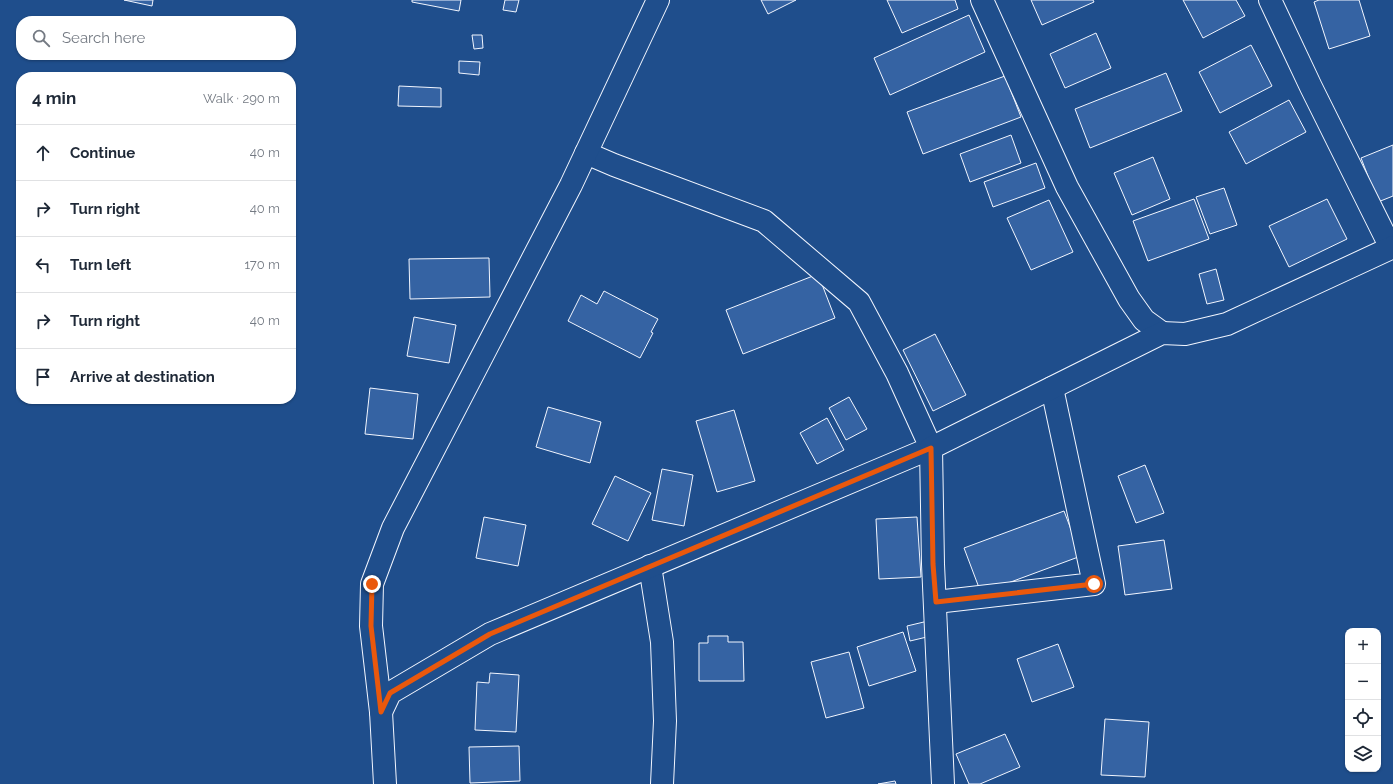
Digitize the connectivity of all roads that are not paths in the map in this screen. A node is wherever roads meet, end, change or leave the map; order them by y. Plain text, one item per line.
1 (658, 0) edge
2 (982, 0) edge
3 (1270, 0) edge
4 (586, 153) junction
5 (1392, 248) edge
6 (1162, 333) junction
7 (1052, 388) junction
8 (931, 448) junction
9 (650, 566) junction
10 (936, 602) junction
11 (381, 712) junction
12 (385, 784) edge
13 (662, 784) edge
14 (943, 784) edge

1 - 4 street
2 - 6 street
3 - 5 street
4 - 8 street
4 - 11 street
5 - 6 street
6 - 7 street
7 - 8 street
7 - 10 street
8 - 9 street
8 - 10 street
9 - 11 street
9 - 13 street
10 - 14 street
11 - 12 street

